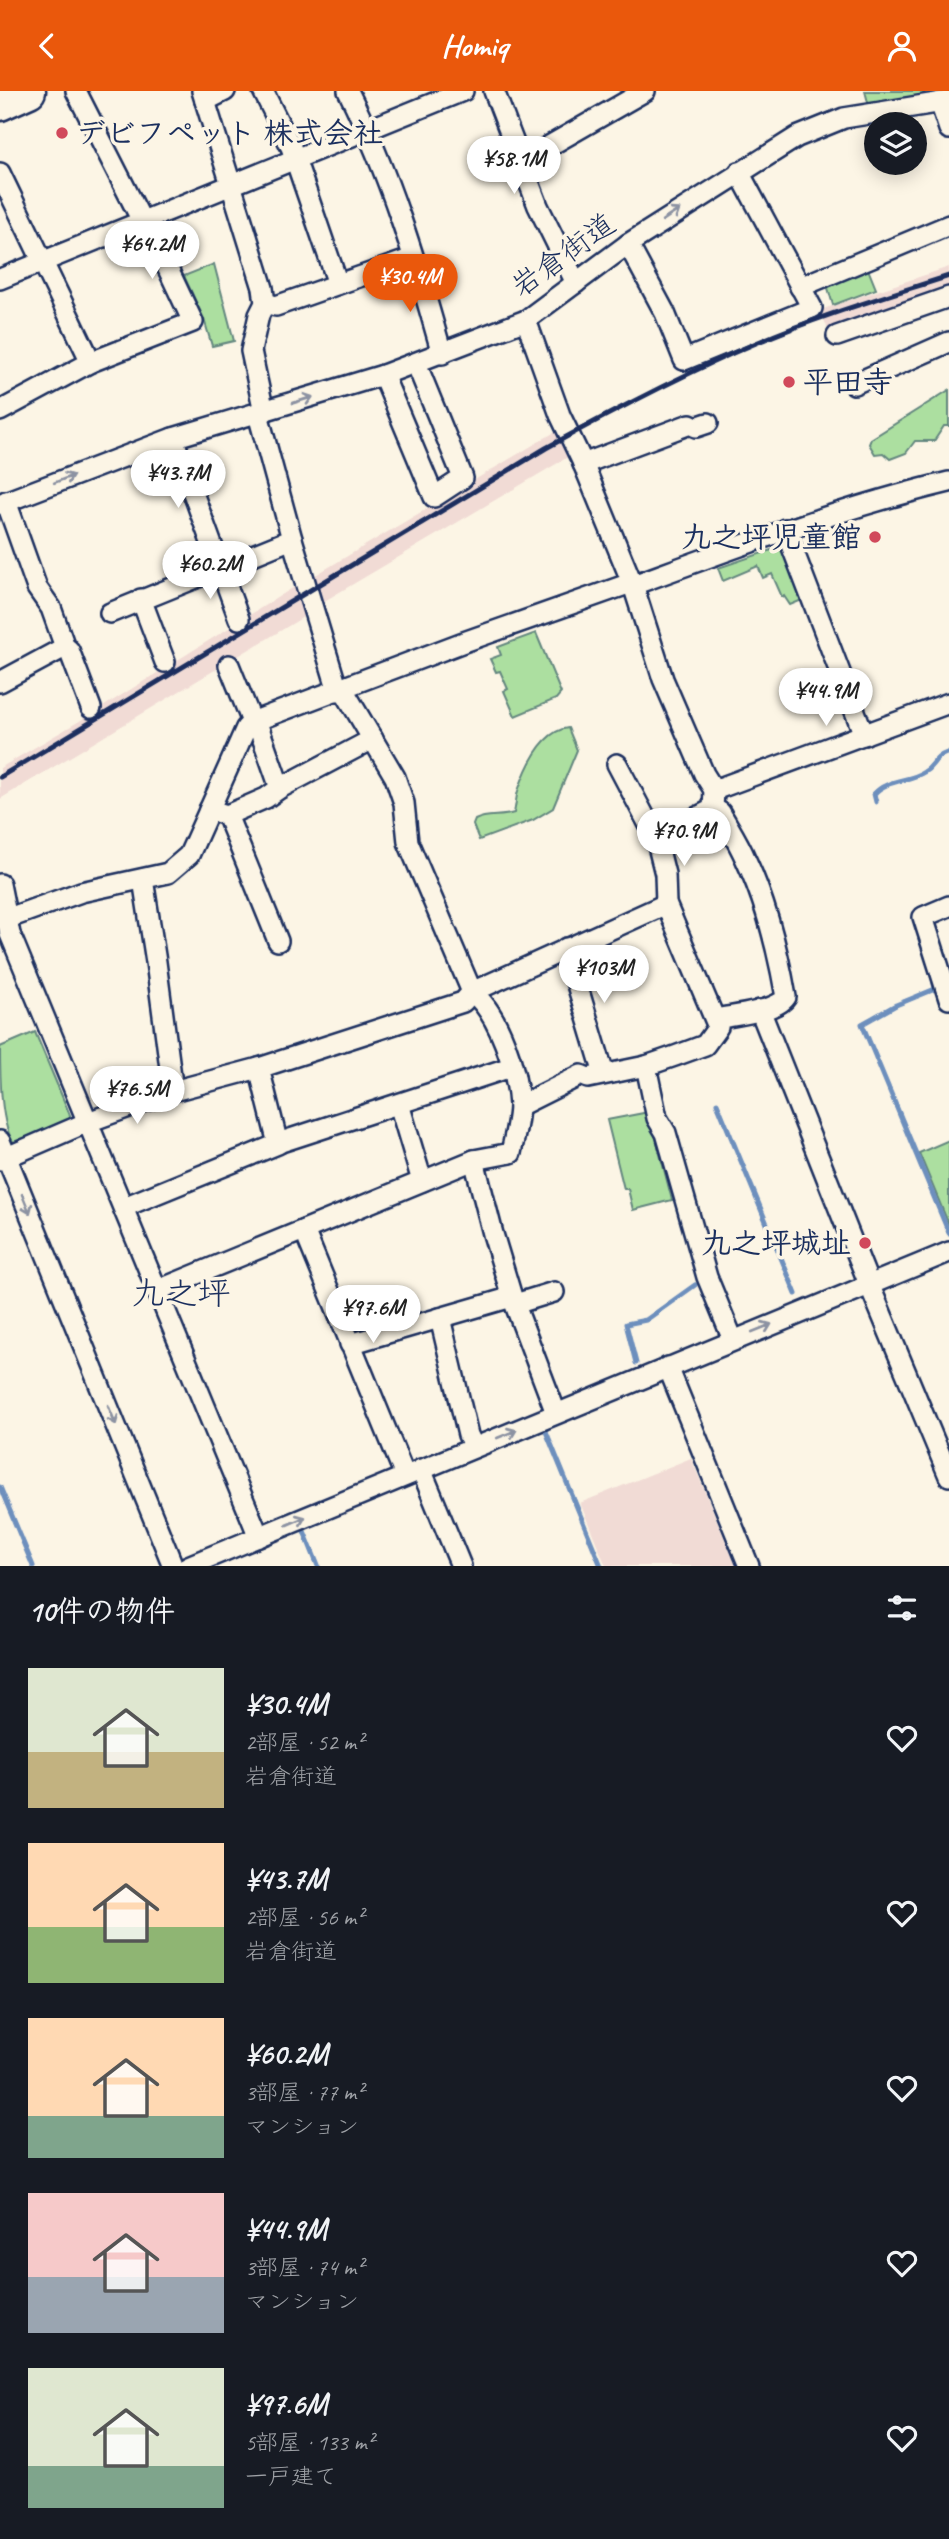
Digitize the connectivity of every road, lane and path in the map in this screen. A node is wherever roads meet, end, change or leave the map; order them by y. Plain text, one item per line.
1 (29, 91) edge
2 (76, 91) edge
3 (225, 91) edge
4 (262, 91) edge
5 (348, 91) edge
6 (463, 91) edge
7 (494, 91) edge
8 (645, 91) edge
9 (203, 96) edge
10 (434, 96) edge
11 (938, 99) edge
12 (0, 104) edge
13 (949, 129) edge
14 (368, 131) junction
15 (294, 160) junction
16 (523, 161) junction
17 (739, 172) junction
18 (0, 173) edge
19 (231, 186) junction
20 (142, 221) junction
21 (949, 225) edge
22 (628, 244) junction
23 (413, 258) junction
24 (43, 262) junction
25 (0, 279) edge
26 (576, 283) junction
27 (338, 285) junction
28 (800, 287) junction
29 (949, 297) edge
30 (265, 303) junction
31 (526, 320) junction
32 (837, 336) dead end
33 (949, 342) edge
34 (442, 354) junction
35 (90, 362) junction
36 (416, 363) junction
37 (383, 375) junction
38 (854, 384) dead end
39 (0, 411) edge
40 (261, 413) junction
41 (708, 423) dead end
42 (173, 438) junction
43 (583, 464) junction
44 (949, 482) edge
45 (3, 502) edge
46 (785, 529) junction
47 (292, 539) junction
48 (220, 568) junction
49 (632, 584) junction
50 (141, 599) junction
51 (110, 613) dead end
52 (239, 618) dead end
53 (65, 647) junction
54 (165, 662) dead end
55 (229, 665) dead end
56 (0, 681) edge
57 (340, 690) junction
58 (949, 703) edge
59 (92, 708) dead end
60 (254, 721) junction
61 (864, 735) junction
62 (373, 739) junction
63 (617, 764) dead end
64 (280, 788) junction
65 (714, 800) junction
66 (218, 813) junction
67 (656, 838) junction
68 (143, 879) junction
69 (0, 884) edge
70 (666, 904) junction
71 (949, 906) edge
72 (6, 919) junction
73 (278, 941) dead end
74 (566, 947) junction
75 (472, 992) junction
76 (949, 999) edge
77 (760, 1010) junction
78 (716, 1019) junction
79 (646, 1066) junction
80 (259, 1067) junction
81 (511, 1067) junction
82 (604, 1074) junction
83 (173, 1091) junction
84 (399, 1104) junction
85 (519, 1105) junction
86 (88, 1122) junction
87 (278, 1143) junction
88 (2, 1152) edge
89 (474, 1160) junction
90 (422, 1181) junction
91 (124, 1207) junction
92 (304, 1230) junction
93 (949, 1252) edge
94 (869, 1284) junction
95 (158, 1290) junction
96 (554, 1292) dead end
97 (513, 1300) junction
98 (440, 1318) junction
99 (733, 1340) junction
100 (350, 1344) junction
101 (668, 1367) junction
102 (556, 1413) junction
103 (474, 1447) junction
104 (413, 1473) junction
105 (949, 1476) edge
106 (259, 1537) junction
107 (173, 1566) edge
108 (188, 1566) edge
109 (461, 1566) edge
110 (749, 1566) edge

1 - 12 main road
2 - 20 street
3 - 9 street
4 - 15 street
5 - 14 street
6 - 10 street
7 - 16 street
8 - 16 street
9 - 19 street
10 - 14 street
11 - 13 street
11 - 17 street, 岩倉街道
14 - 15 street
14 - 23 street
15 - 19 street
15 - 27 street
16 - 26 street
22 -> 17 street, 岩倉街道
17 - 28 street
18 - 24 street
19 - 20 street
19 - 30 street
20 - 24 street
20 - 35 street
21 - 28 street
22 - 26 street, 岩倉街道
22 - 28 street
23 - 27 street
23 - 34 street
24 - 25 street
24 - 35 street
26 - 31 street, 岩倉街道
27 - 30 street
29 - 32 street
30 - 40 street
31 - 34 street, 岩倉街道
31 - 43 street
33 - 38 street
34 - 36 street, 岩倉街道
35 - 39 street
36 - 37 street, 岩倉街道
36 - 37 street
40 -> 37 street, 岩倉街道
40 - 42 street, 岩倉街道
40 - 47 street
41 - 43 street
45 -> 42 street, 岩倉街道
42 - 48 street
43 - 49 street
44 - 46 street
45 - 53 street
46 - 49 street
46 - 61 street
47 - 48 street
47 - 57 street
48 - 50 street
48 - 52 street
49 - 57 street
49 - 65 street
50 - 51 street
50 - 54 street
53 - 56 street
53 - 59 street
55 - 60 street
57 - 60 street
57 - 62 street
58 - 61 street
60 - 64 street
60 - 66 street
61 - 65 street
62 - 64 street
62 - 75 street
63 - 67 street
64 - 66 street
65 - 67 street
65 - 77 street
66 - 68 street
66 - 73 street
67 - 70 street
68 - 72 street
68 - 83 street
69 - 72 street
70 - 74 street
70 - 78 street
71 - 76 street
72 - 86 street
74 - 75 street
74 - 82 street
75 - 80 street
75 - 81 street
77 - 78 street
77 - 94 street
78 - 79 street
79 - 82 street
79 - 99 street
80 - 83 street
80 - 87 street
81 - 84 street
81 - 85 street
82 - 85 street
83 - 86 street
84 - 87 street
84 - 90 street
85 - 89 street
86 - 88 street
86 - 91 street
87 - 91 street
88 -> 107 street
89 - 90 street
89 - 97 street
90 - 92 street
91 - 95 street
92 - 95 street
92 - 100 street
93 - 94 street
99 -> 94 street
94 - 105 street
95 - 106 street
96 - 97 street
97 - 98 street
97 - 102 street
98 - 100 street
98 - 103 street
99 - 101 street
100 - 104 street
101 - 102 street
101 - 110 street
103 -> 102 street
103 - 104 street
106 -> 104 street
104 - 109 street
106 - 108 street

